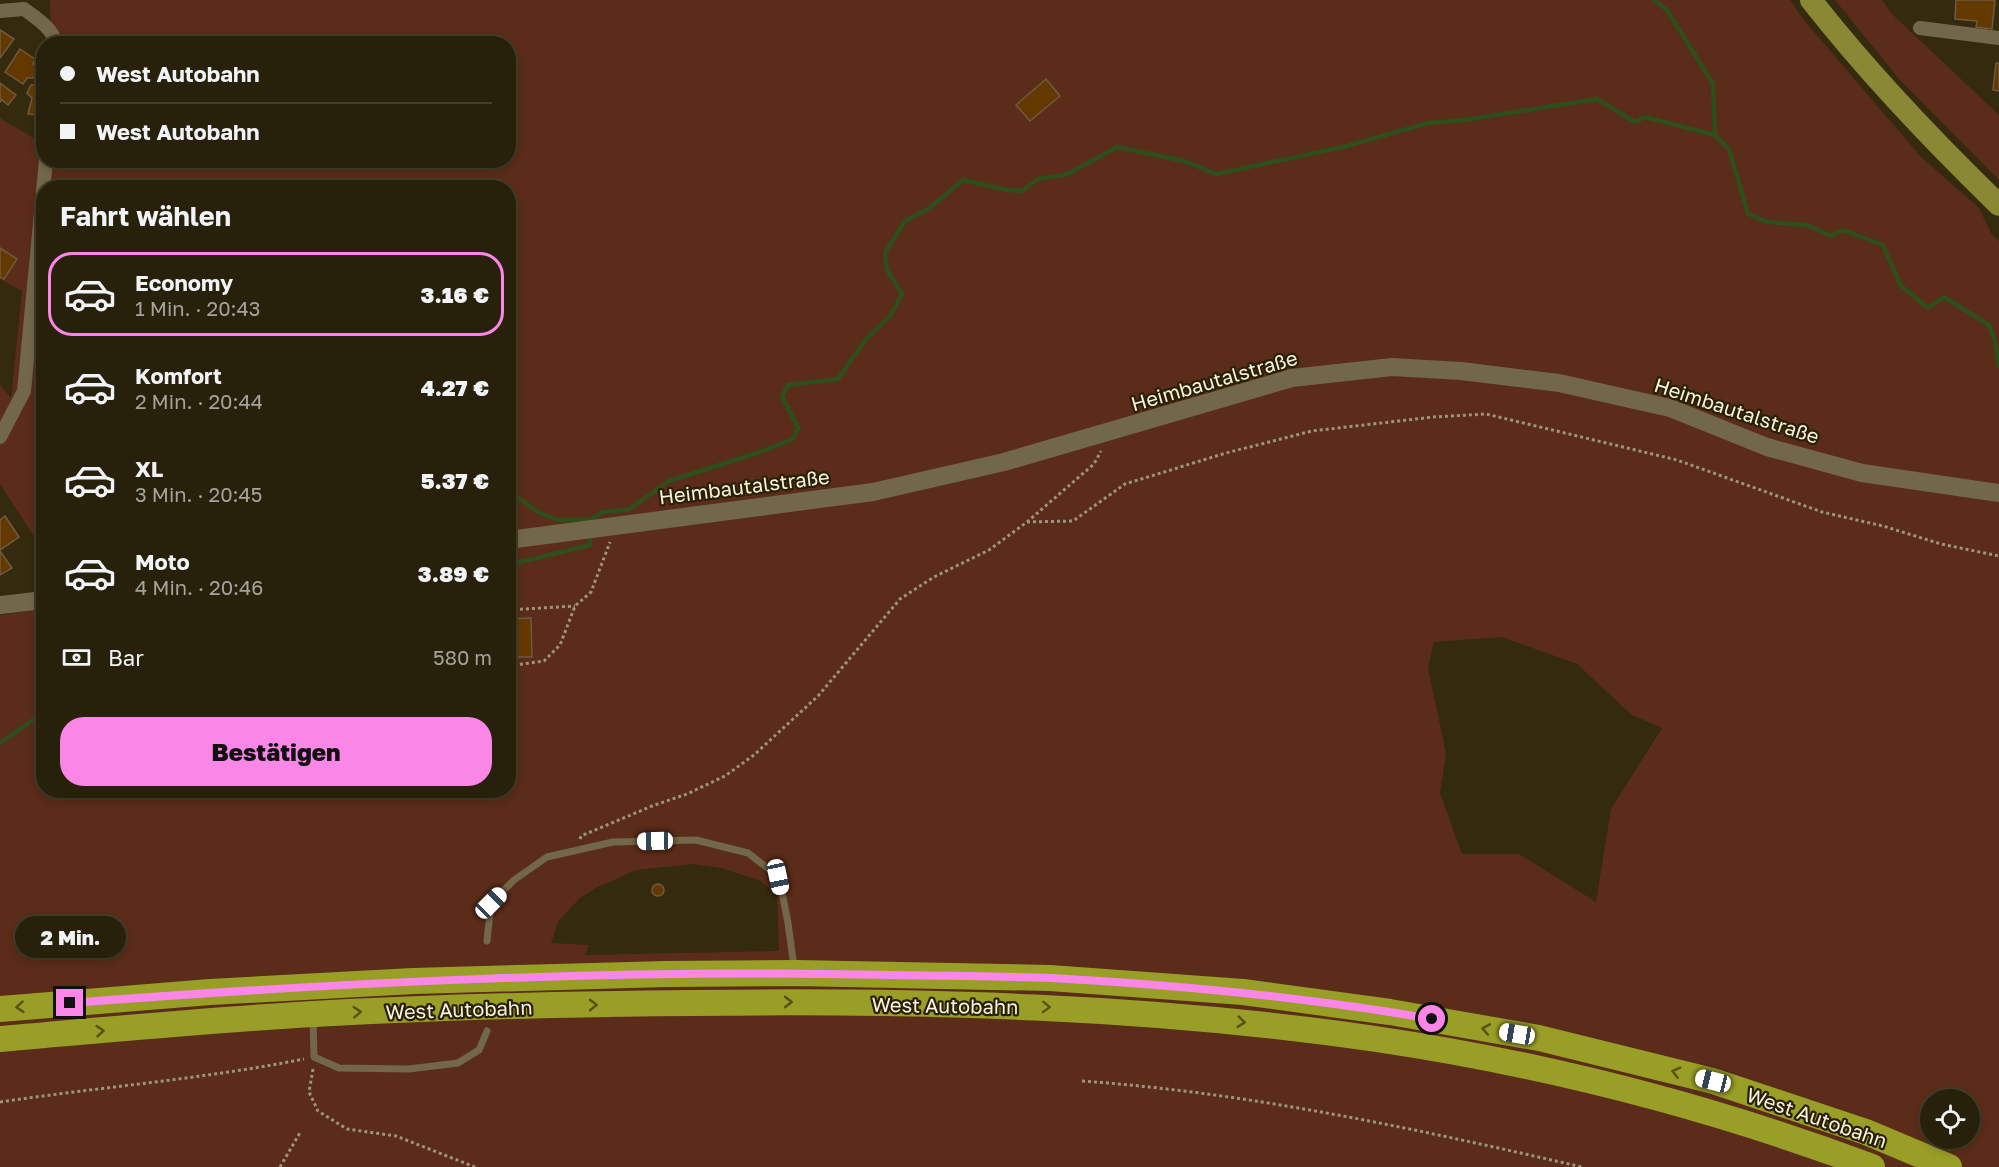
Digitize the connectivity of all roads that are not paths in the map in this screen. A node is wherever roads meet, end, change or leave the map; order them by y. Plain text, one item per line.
1 (1811, 0) edge
2 (0, 11) edge
3 (1920, 28) dead end
4 (52, 36) edge
5 (1999, 38) edge
6 (1999, 205) edge
7 (36, 265) edge
8 (0, 437) edge
9 (1999, 493) edge
10 (516, 539) edge
11 (36, 601) edge
12 (0, 605) edge
13 (487, 941) dead end
14 (795, 973) junction
15 (0, 1009) edge
16 (313, 1014) junction
17 (487, 1030) dead end
18 (0, 1039) edge
19 (1872, 1167) edge
20 (1949, 1167) edge

1 - 6 main road
2 - 4 street
3 - 5 street
7 - 8 street
9 - 10 street, Heimbautalstraße
11 - 12 street
13 - 14 lane
14 -> 15 highway, West Autobahn
20 -> 14 highway, West Autobahn
16 - 17 lane
18 -> 16 highway, West Autobahn
16 -> 19 highway, West Autobahn

